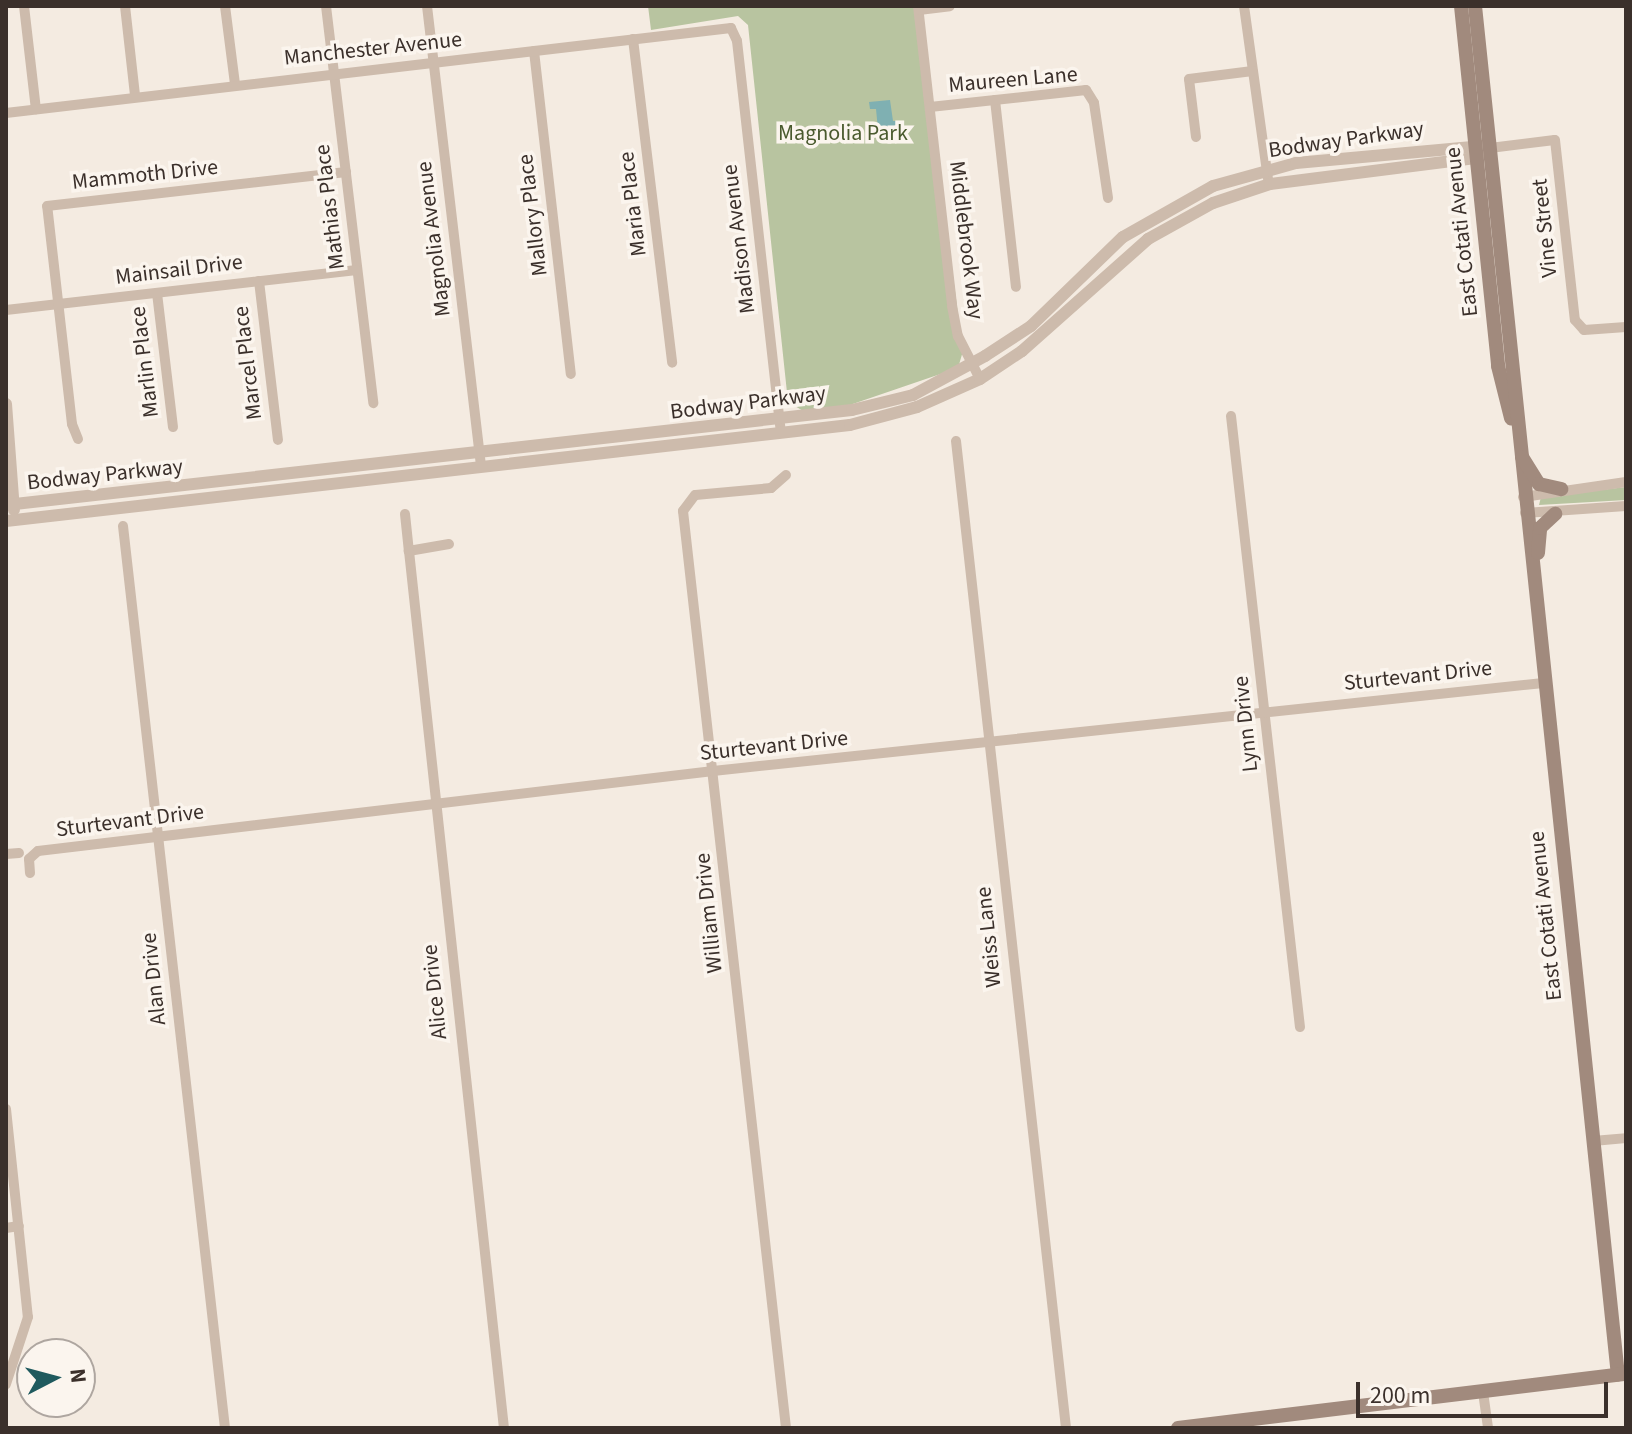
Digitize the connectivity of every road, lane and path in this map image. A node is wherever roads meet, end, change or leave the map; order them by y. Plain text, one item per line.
1 (24, 6) edge
2 (125, 6) edge
3 (225, 6) edge
4 (326, 6) edge
5 (427, 6) edge
6 (950, 6) edge
7 (1244, 6) edge
8 (1461, 6) edge
9 (1475, 6) edge
10 (919, 8) edge
11 (633, 39) junction
12 (737, 41) joint
13 (534, 51) junction
14 (434, 62) junction
15 (1252, 71) junction
16 (334, 74) junction
17 (235, 84) junction
18 (135, 95) junction
19 (995, 100) junction
20 (930, 107) junction
21 (36, 109) junction
22 (6, 113) edge
23 (1196, 137) dead end
24 (1481, 150) junction
25 (1264, 170) junction
26 (346, 172) junction
27 (1270, 184) junction
28 (1108, 198) dead end
29 (357, 270) junction
30 (259, 281) junction
31 (1016, 287) dead end
32 (157, 293) junction
33 (58, 304) junction
34 (6, 310) edge
35 (1626, 327) edge
36 (672, 363) dead end
37 (971, 364) junction
38 (571, 374) dead end
39 (980, 379) junction
40 (373, 403) dead end
41 (6, 404) edge
42 (1231, 416) dead end
43 (780, 426) junction
44 (173, 427) dead end
45 (78, 439) dead end
46 (278, 440) dead end
47 (956, 441) dead end
48 (1519, 451) junction
49 (480, 460) junction
50 (786, 475) dead end
51 (1626, 482) edge
52 (1561, 489) junction
53 (1523, 497) junction
54 (11, 505) edge
55 (1626, 506) edge
56 (1525, 513) junction
57 (405, 514) dead end
58 (1555, 514) junction
59 (7, 519) edge
60 (123, 526) dead end
61 (449, 544) dead end
62 (409, 551) junction
63 (1538, 644) junction
64 (1543, 683) junction
65 (1265, 713) junction
66 (989, 744) junction
67 (713, 771) junction
68 (434, 807) junction
69 (159, 836) junction
70 (19, 853) dead end
71 (6, 854) edge
72 (30, 873) dead end
73 (1300, 1027) dead end
74 (6, 1109) edge
75 (1626, 1138) edge
76 (1593, 1141) junction
77 (19, 1226) junction
78 (6, 1228) edge
79 (11, 1346) edge
80 (1622, 1375) edge
81 (6, 1384) edge
82 (1483, 1392) junction
83 (1232, 1425) edge
84 (225, 1428) edge
85 (504, 1428) edge
86 (786, 1428) edge
87 (1066, 1428) edge
88 (1178, 1428) edge
89 (1488, 1428) edge

1 - 21 street
2 - 18 street
3 - 17 street
4 - 16 street, Mathias Place
5 - 14 street, Magnolia Avenue
6 - 10 street
7 - 15 street
8 - 24 main road, East Cotati Avenue
9 - 24 main road, East Cotati Avenue
10 - 20 street, Middlebrook Way
11 - 12 street, Manchester Avenue
11 - 13 street, Manchester Avenue
11 - 36 street, Maria Place
12 - 43 street, Madison Avenue
13 - 14 street, Manchester Avenue
13 - 38 street, Mallory Place
14 - 16 street, Manchester Avenue
14 - 49 street, Magnolia Avenue
15 - 23 street
15 - 25 street
16 - 17 street, Manchester Avenue
16 - 26 street, Mathias Place
17 - 18 street, Manchester Avenue
18 - 21 street, Manchester Avenue
19 - 20 street, Maureen Lane
19 - 28 street, Maureen Lane
19 - 31 street
20 - 37 street, Middlebrook Way
21 - 22 street, Manchester Avenue
24 - 25 street, Bodway Parkway
24 - 27 street, Bodway Parkway
24 - 35 street, Vine Street
24 - 48 main road, East Cotati Avenue
25 - 27 street
25 - 37 street, Bodway Parkway
26 - 29 street, Mathias Place
26 - 33 street, Mammoth Drive
27 - 39 street, Bodway Parkway
29 - 30 street, Mainsail Drive
29 - 40 street, Mathias Place
30 - 32 street, Mainsail Drive
30 - 46 street, Marcel Place
32 - 33 street, Mainsail Drive
32 - 44 street, Marlin Place
33 - 34 street, Mainsail Drive
33 - 45 street
37 - 39 street, Middlebrook Way
37 - 43 street, Bodway Parkway
39 - 43 street, Bodway Parkway
41 - 54 street
42 - 65 street, Lynn Drive
43 - 49 street, Bodway Parkway
47 - 66 street, Weiss Lane
48 - 52 main road
48 - 53 main road, East Cotati Avenue
49 - 54 street, Bodway Parkway
49 - 59 street, Bodway Parkway
50 - 67 street, William Drive
51 - 52 street
52 - 53 street
53 - 56 main road, East Cotati Avenue
54 - 59 street
55 - 58 street
56 - 58 street
56 - 63 main road, East Cotati Avenue
57 - 62 street, Alice Drive
58 - 63 main road
60 - 69 street, Alan Drive
61 - 62 street
62 - 68 street, Alice Drive
63 - 64 main road, East Cotati Avenue
64 - 65 street, Sturtevant Drive
64 - 76 main road, East Cotati Avenue
65 - 66 street, Sturtevant Drive
65 - 73 street, Lynn Drive
66 - 67 street, Sturtevant Drive
66 - 87 street, Weiss Lane
67 - 68 street, Sturtevant Drive
67 - 86 street, William Drive
68 - 69 street, Sturtevant Drive
68 - 85 street, Alice Drive
69 - 72 street, Sturtevant Drive
69 - 84 street, Alan Drive
70 - 71 street
74 - 77 street
75 - 76 street
76 - 80 main road, East Cotati Avenue
77 - 78 street
77 - 79 street
79 - 81 street
80 - 82 main road
82 - 83 main road
82 - 89 street
83 - 88 main road

